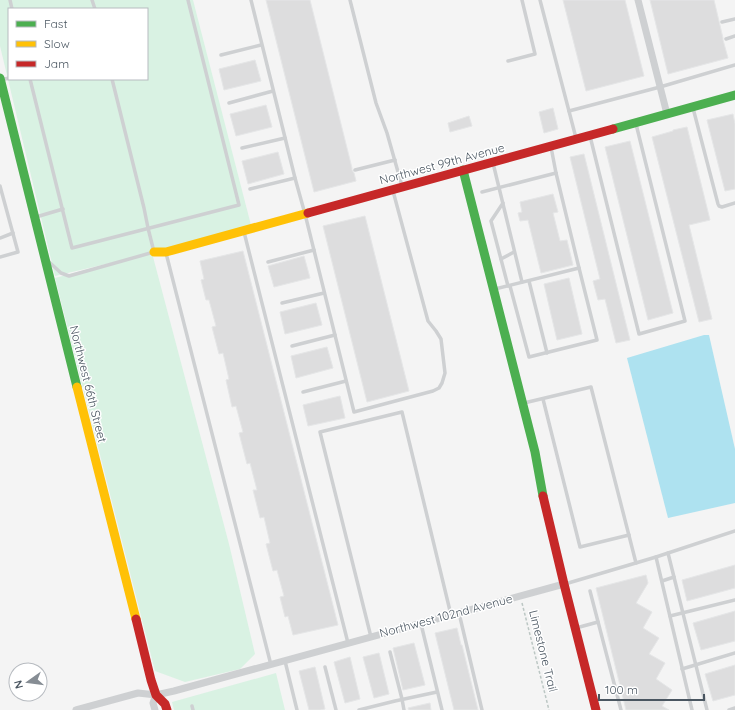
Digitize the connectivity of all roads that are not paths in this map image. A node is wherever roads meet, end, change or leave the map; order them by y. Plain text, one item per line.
1 (188, 0) edge
2 (251, 0) edge
3 (350, 0) edge
4 (522, 0) edge
5 (540, 0) edge
6 (638, 0) edge
7 (735, 19) edge
8 (722, 22) dead end
9 (735, 36) edge
10 (726, 39) dead end
11 (262, 45) junction
12 (221, 55) dead end
13 (508, 62) dead end
14 (735, 65) edge
15 (0, 79) edge
16 (30, 80) edge
17 (112, 80) edge
18 (660, 87) junction
19 (273, 91) junction
20 (735, 95) edge
21 (229, 102) dead end
22 (693, 107) junction
23 (569, 111) junction
24 (667, 114) junction
25 (636, 122) junction
26 (590, 135) junction
27 (285, 138) junction
28 (576, 139) junction
29 (550, 146) junction
30 (242, 148) dead end
31 (395, 160) junction
32 (493, 162) junction
33 (355, 170) dead end
34 (464, 170) junction
35 (556, 173) junction
36 (295, 178) junction
37 (0, 186) edge
38 (402, 187) junction
39 (499, 188) junction
40 (250, 189) dead end
41 (392, 190) junction
42 (482, 192) dead end
43 (503, 203) junction
44 (735, 203) edge
45 (63, 209) junction
46 (305, 214) junction
47 (35, 217) junction
48 (148, 228) junction
49 (244, 231) junction
50 (13, 233) junction
51 (0, 238) edge
52 (314, 250) junction
53 (154, 252) junction
54 (166, 252) junction
55 (514, 252) junction
56 (0, 256) edge
57 (45, 257) junction
58 (501, 259) junction
59 (268, 262) dead end
60 (579, 268) junction
61 (529, 281) junction
62 (522, 282) junction
63 (509, 286) junction
64 (494, 290) junction
65 (324, 293) junction
66 (282, 303) dead end
67 (335, 335) junction
68 (292, 346) dead end
69 (547, 353) junction
70 (346, 381) junction
71 (303, 392) dead end
72 (543, 398) junction
73 (523, 404) junction
74 (735, 531) edge
75 (629, 535) junction
76 (668, 553) junction
77 (656, 558) junction
78 (636, 563) junction
79 (674, 578) junction
80 (662, 581) junction
81 (564, 584) junction
82 (590, 591) dead end
83 (735, 600) edge
84 (683, 612) junction
85 (459, 613) junction
86 (451, 615) junction
87 (670, 616) junction
88 (598, 622) junction
89 (421, 624) junction
90 (575, 628) junction
91 (371, 637) junction
92 (348, 643) junction
93 (390, 652) dead end
94 (735, 654) edge
95 (285, 661) junction
96 (271, 664) junction
97 (696, 665) junction
98 (325, 667) dead end
99 (682, 669) junction
100 (437, 692) junction
101 (156, 695) junction
102 (402, 699) junction
103 (735, 708) edge
104 (76, 710) edge
105 (155, 710) edge
106 (167, 710) edge
107 (297, 710) edge
108 (336, 710) edge
109 (359, 710) edge
110 (404, 710) edge
111 (442, 710) edge
112 (482, 710) edge
113 (596, 710) edge
114 (621, 710) edge
115 (692, 710) edge
116 (707, 710) edge
117 (729, 710) edge

1 - 48 lane
2 - 11 lane
3 - 31 lane
4 - 13 lane
5 - 23 lane
6 - 18 street
7 - 8 lane
9 - 10 lane
11 - 12 lane
11 - 19 lane
14 - 18 lane
15 - 47 street, Northwest 66th Street
16 - 45 lane
17 - 48 lane
18 - 23 lane
18 - 24 street
19 - 21 lane
19 - 27 lane
20 - 22 street, Northwest 99th Avenue
22 - 24 street, Northwest 99th Avenue
22 - 44 lane
23 - 28 lane
24 - 25 street, Northwest 99th Avenue
25 - 26 street, Northwest 99th Avenue
25 - 26 lane
26 - 28 street, Northwest 99th Avenue
27 - 30 lane
27 - 36 lane
28 - 29 street, Northwest 99th Avenue
29 - 32 street, Northwest 99th Avenue
29 - 35 lane
31 - 33 lane
31 - 38 lane
32 - 34 street, Northwest 99th Avenue
32 - 39 lane
34 - 38 street, Northwest 99th Avenue
34 - 64 street
35 - 39 lane
35 - 60 lane
36 - 40 lane
36 - 46 lane
37 - 50 lane
38 - 41 street, Northwest 99th Avenue
39 - 42 lane
39 - 43 lane
41 - 46 street, Northwest 99th Avenue
41 - 70 lane
43 - 55 lane
43 - 58 lane
45 - 47 lane
45 - 48 lane
46 - 49 street, Northwest 99th Avenue
46 - 52 lane
47 - 57 street, Northwest 66th Street
48 - 53 lane
49 - 54 street, Northwest 99th Avenue
49 - 92 lane
50 - 51 lane
50 - 56 lane
52 - 59 lane
52 - 65 lane
53 - 54 street, Northwest 99th Avenue
53 - 57 lane
54 - 96 lane
55 - 58 lane
55 - 62 lane
57 - 101 street, Northwest 66th Street
58 - 63 lane
60 - 61 lane
60 - 69 lane
61 - 62 lane
61 - 69 lane
62 - 63 lane
63 - 64 lane
63 - 69 lane
64 - 73 street
65 - 66 lane
65 - 67 lane
67 - 68 lane
67 - 70 lane
70 - 71 lane
72 - 73 lane
72 - 75 lane
72 - 75 lane
73 - 81 street
74 - 76 lane, Northwest 102nd Avenue
75 - 78 lane
76 - 77 lane, Northwest 102nd Avenue
76 - 79 lane
77 - 78 lane, Northwest 102nd Avenue
77 - 80 lane
78 - 81 lane, Northwest 102nd Avenue
79 - 80 lane
79 - 84 lane
80 - 87 lane
81 - 85 street, Northwest 102nd Avenue
81 - 90 street
82 - 88 lane
83 - 84 lane
84 - 87 lane
84 - 97 lane
85 - 86 street, Northwest 102nd Avenue
85 - 112 lane
86 - 89 street, Northwest 102nd Avenue
86 - 91 lane
87 - 99 lane
88 - 90 lane
88 - 114 lane
89 - 91 street, Northwest 102nd Avenue
89 - 100 lane
90 - 113 street
91 - 92 street, Northwest 102nd Avenue
92 - 95 street, Northwest 102nd Avenue
93 - 102 lane
94 - 97 lane
95 - 96 street, Northwest 102nd Avenue
95 - 107 lane
96 - 101 street, Northwest 102nd Avenue
97 - 99 lane
97 - 116 lane
98 - 108 lane
99 - 115 lane
100 - 102 lane
100 - 111 lane
101 - 104 street, Northwest 102nd Avenue
101 - 105 street, Northwest 66th Street
101 - 106 street, Northwest 66th Street
102 - 109 lane
102 - 110 lane
103 - 117 lane

